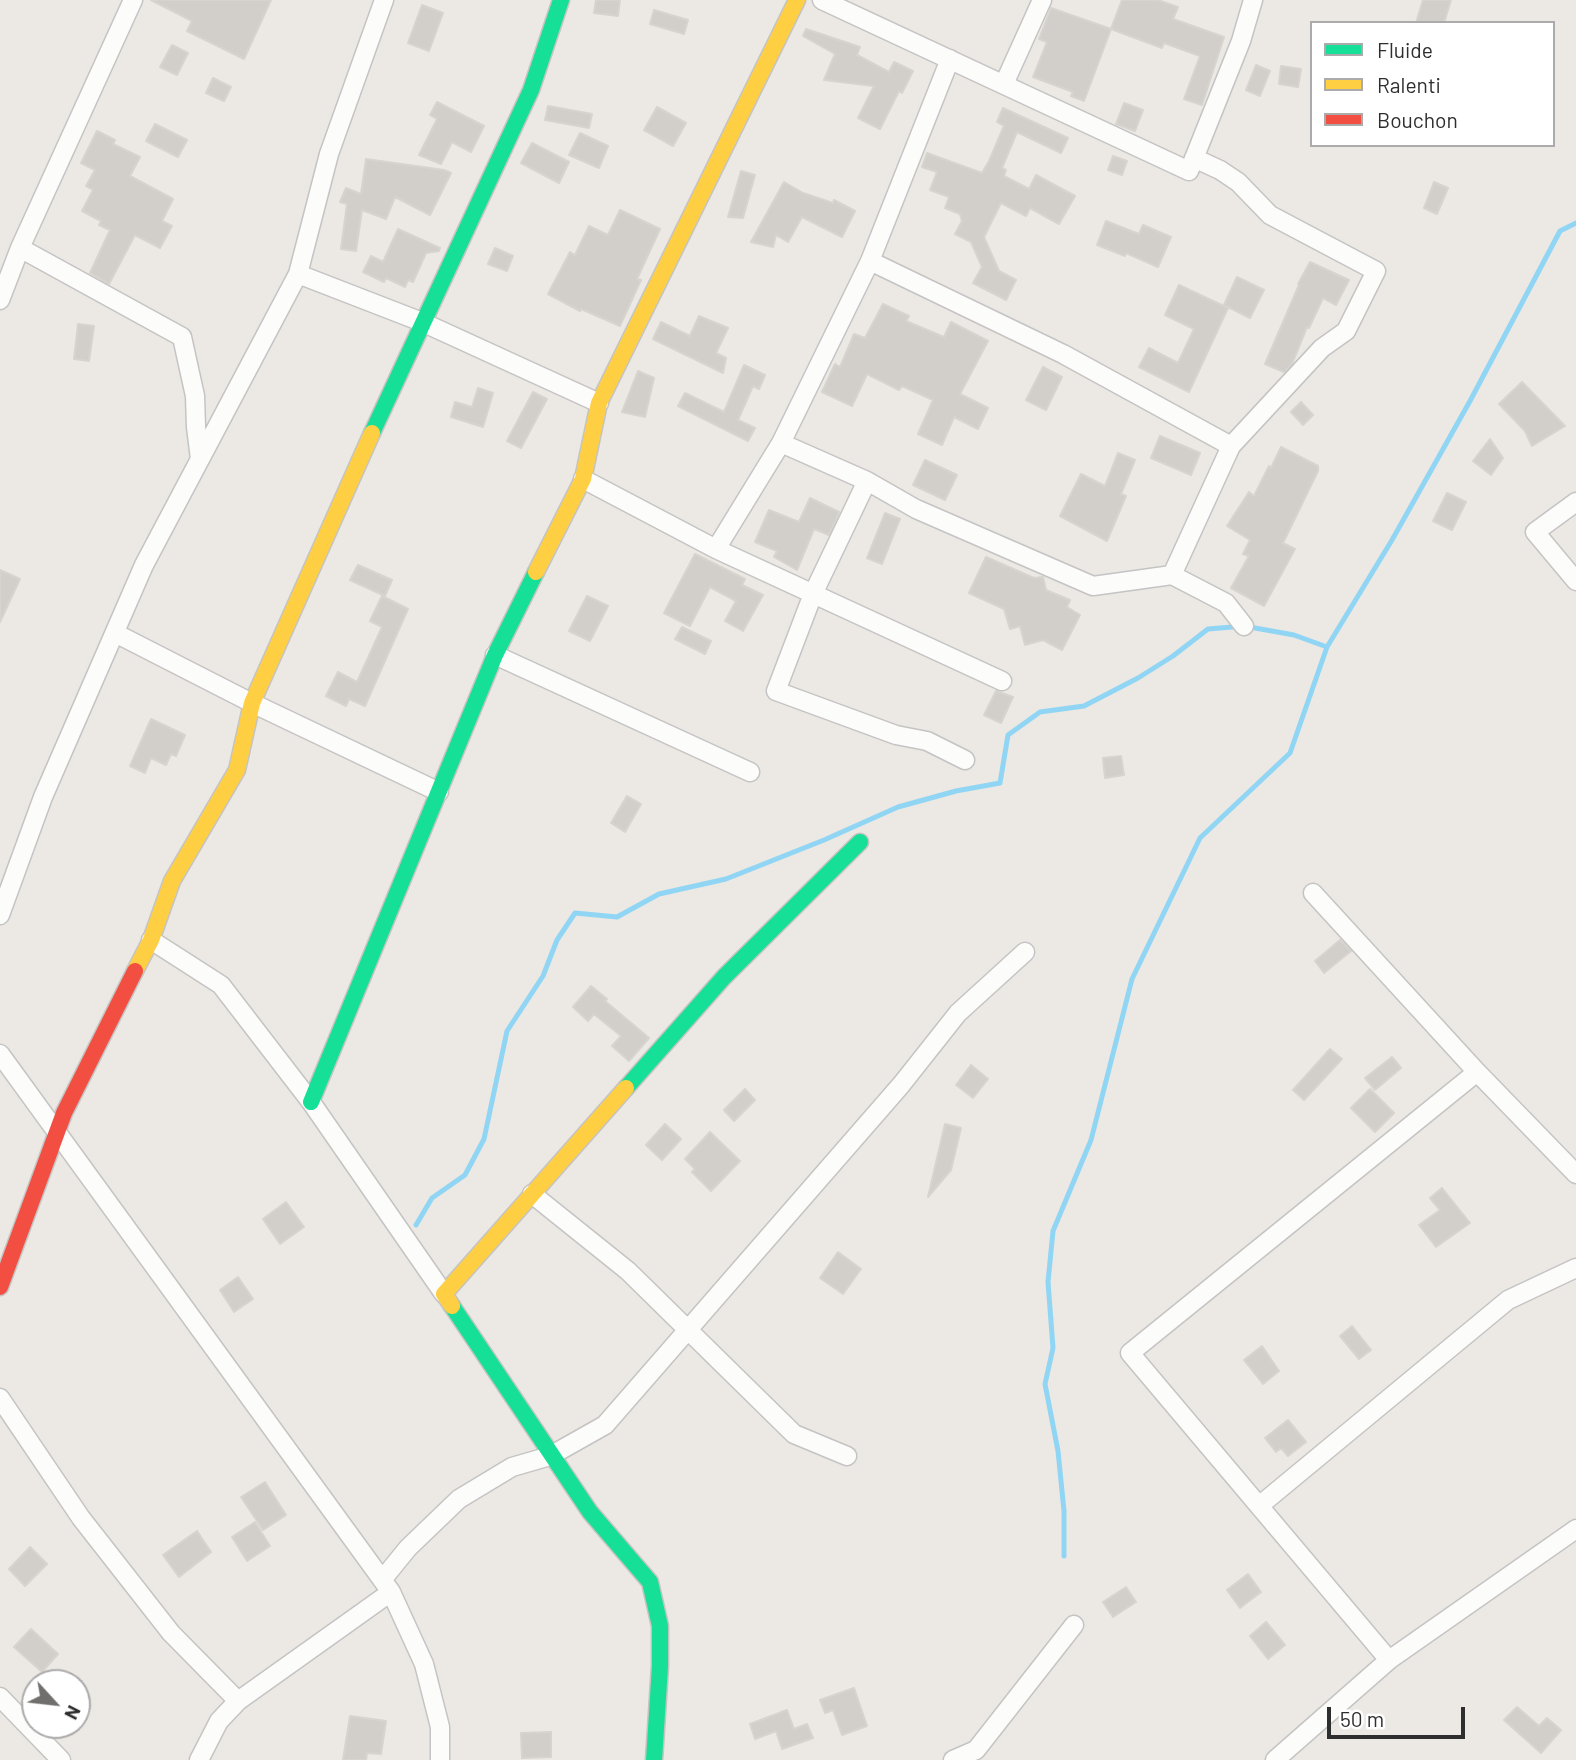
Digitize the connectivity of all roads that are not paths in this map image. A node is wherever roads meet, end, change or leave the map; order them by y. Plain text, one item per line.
1 (132, 0) edge
2 (384, 0) edge
3 (562, 0) edge
4 (797, 0) edge
5 (822, 0) edge
6 (1042, 0) edge
7 (1253, 0) edge
8 (950, 59) junction
9 (1004, 84) junction
10 (1194, 158) junction
11 (20, 248) junction
12 (870, 261) junction
13 (298, 274) junction
14 (0, 300) edge
15 (422, 322) junction
16 (599, 403) junction
17 (780, 443) junction
18 (1231, 446) junction
19 (200, 459) junction
20 (583, 480) junction
21 (867, 481) junction
22 (1576, 502) edge
23 (716, 549) junction
24 (1172, 575) junction
25 (1576, 581) edge
26 (813, 594) junction
27 (1244, 626) dead end
28 (115, 633) junction
29 (495, 655) junction
30 (1002, 681) dead end
31 (252, 703) junction
32 (965, 760) dead end
33 (750, 772) dead end
34 (439, 792) junction
35 (860, 842) dead end
36 (1313, 893) dead end
37 (0, 915) edge
38 (151, 940) junction
39 (1025, 951) dead end
40 (0, 1054) edge
41 (1477, 1072) junction
42 (311, 1102) junction
43 (57, 1133) junction
44 (1576, 1174) edge
45 (532, 1194) junction
46 (1576, 1268) edge
47 (0, 1287) edge
48 (443, 1294) junction
49 (689, 1329) junction
50 (0, 1398) edge
51 (550, 1456) junction
52 (847, 1456) dead end
53 (1259, 1506) junction
54 (1576, 1529) edge
55 (387, 1586) junction
56 (1074, 1625) dead end
57 (1389, 1660) junction
58 (0, 1697) edge
59 (238, 1701) junction
60 (61, 1760) edge
61 (199, 1760) edge
62 (440, 1760) edge
63 (654, 1760) edge
64 (953, 1760) edge
65 (1275, 1760) edge

1 - 11 street
2 - 13 street
3 - 15 street
4 - 16 street
5 - 8 street
6 - 9 street
7 - 10 street
8 - 9 street
8 - 12 street
9 - 10 street
10 - 18 street
11 - 14 street
11 - 19 street
12 - 17 street
12 - 18 street
13 - 15 street
13 - 19 street
15 - 16 street
15 - 31 street
16 - 20 street
17 - 21 street
17 - 23 street
18 - 24 street
19 - 28 street
20 - 23 street
20 - 29 street
21 - 24 street
21 - 26 street
22 - 25 street
23 - 26 street
24 - 27 street
26 - 30 street
26 - 32 street
28 - 31 street
28 - 37 street
29 - 33 street
29 - 34 street
31 - 34 street
31 - 38 street
34 - 42 street
35 - 45 street
36 - 41 street
38 - 42 street
38 - 43 street
39 - 49 street
40 - 43 street
41 - 44 street
41 - 53 street
42 - 48 street
43 - 47 street
43 - 55 street
45 - 48 street
45 - 49 street
46 - 53 street
48 - 51 street
49 - 51 street
49 - 52 street
50 - 59 street
51 - 55 street
51 - 63 street
53 - 57 street
54 - 57 street
55 - 59 street
55 - 62 street
56 - 64 street
57 - 65 street
58 - 60 street
59 - 61 street

